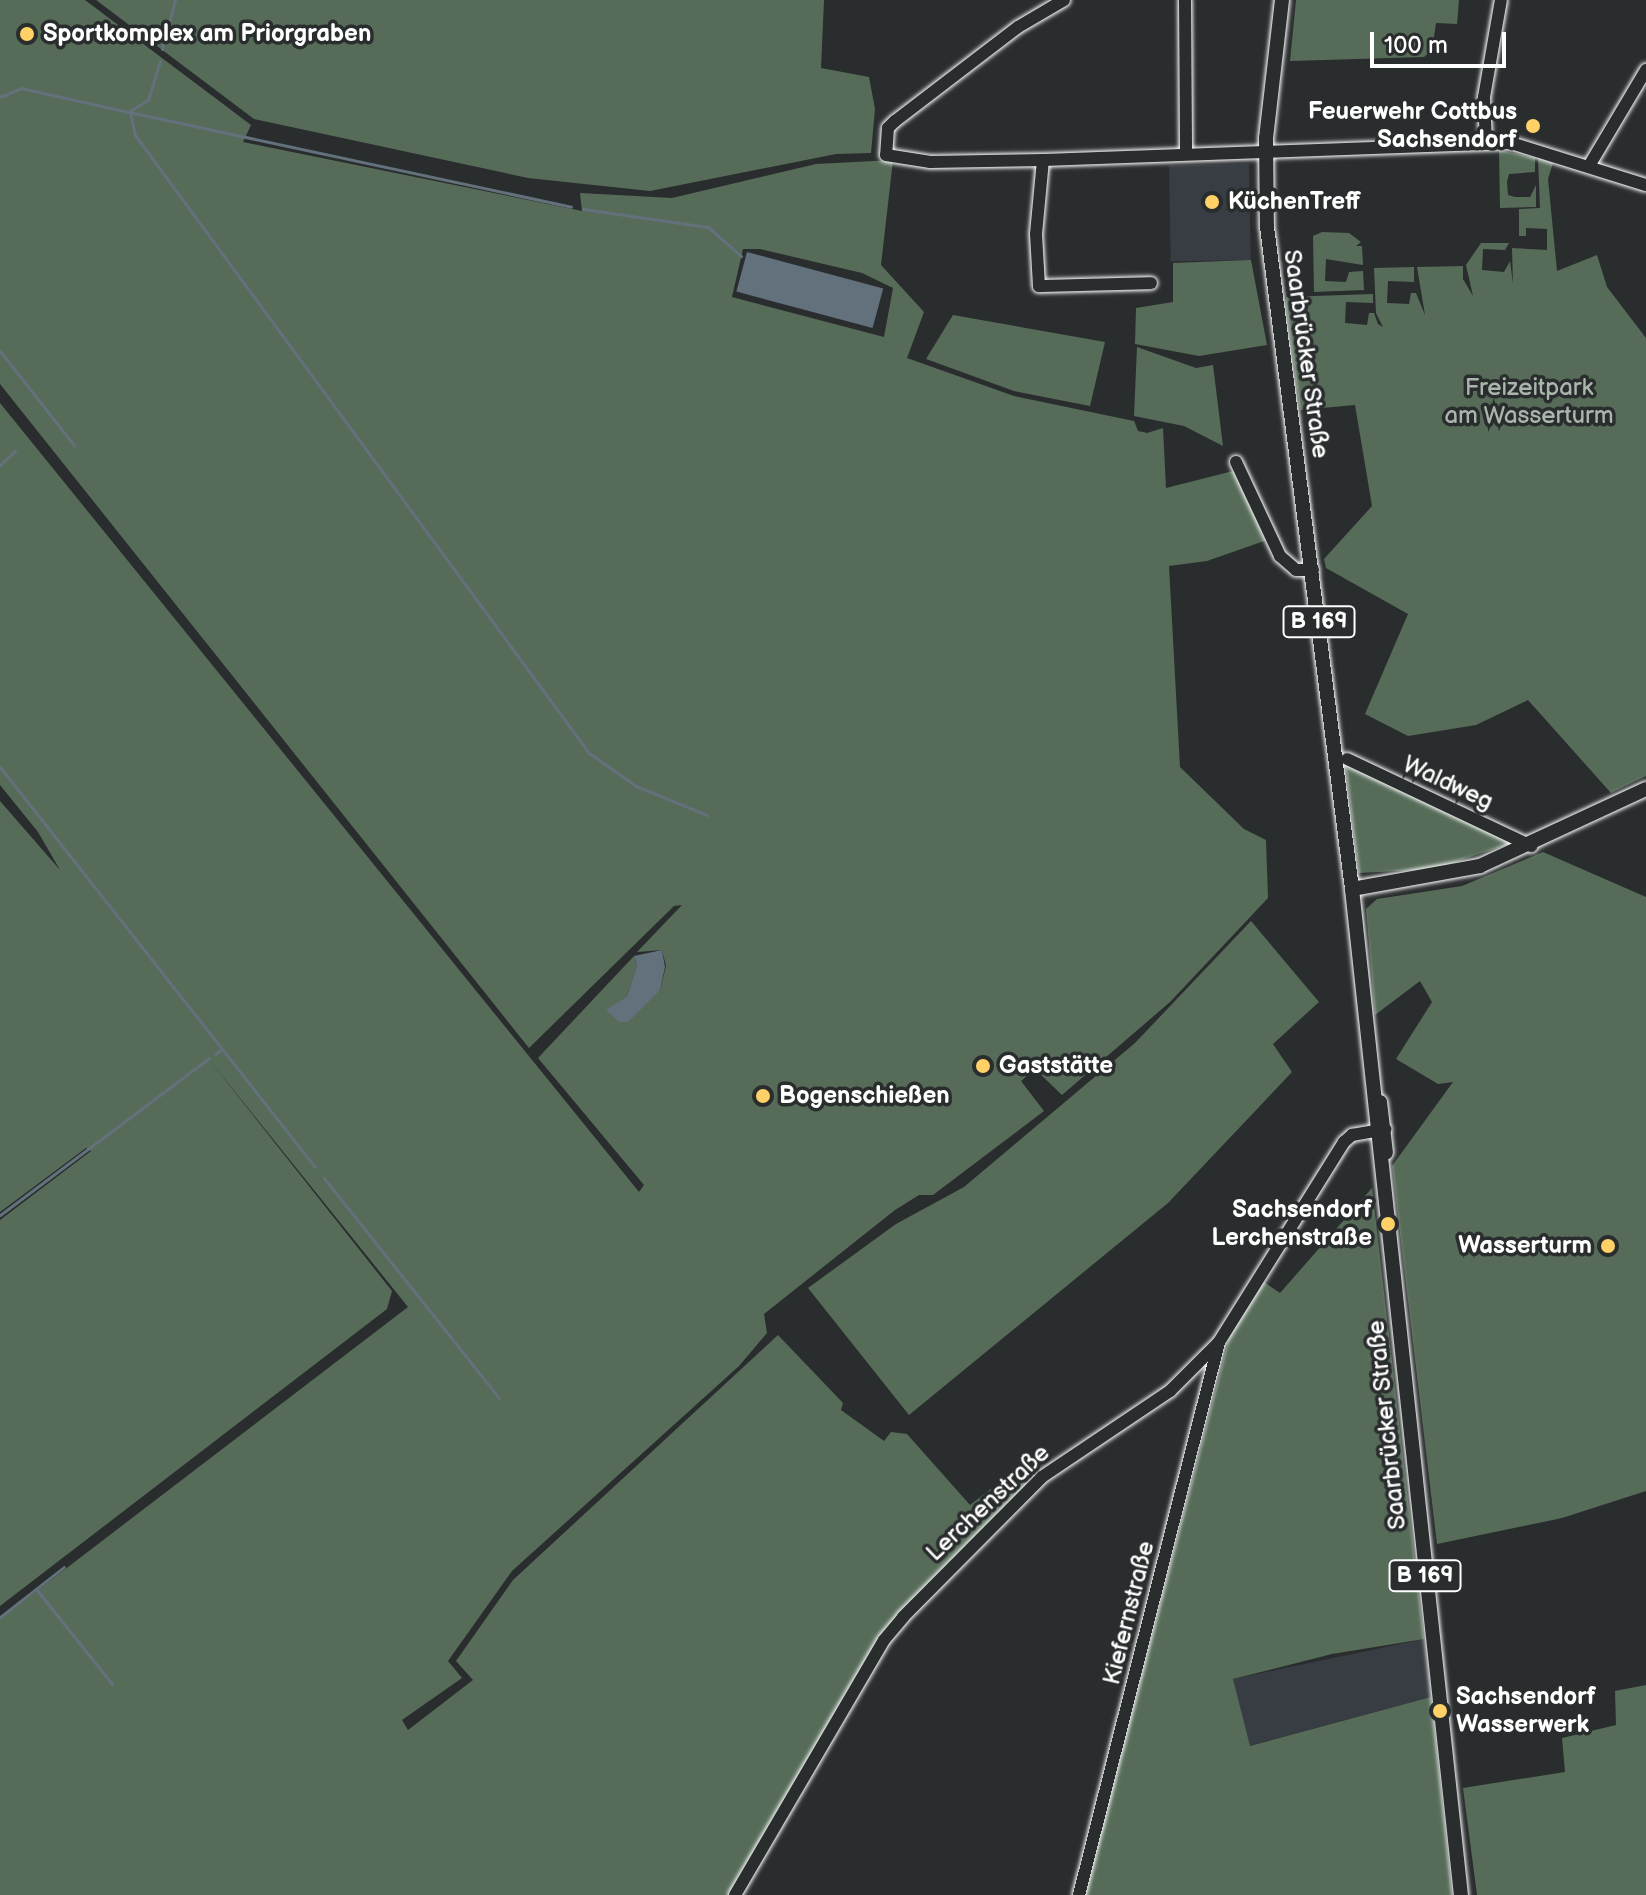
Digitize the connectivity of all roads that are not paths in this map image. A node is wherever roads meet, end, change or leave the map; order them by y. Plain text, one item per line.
1 (1064, 0) edge
2 (1185, 0) edge
3 (1282, 0) edge
4 (1501, 0) edge
5 (1646, 70) edge
6 (1486, 143) junction
7 (1265, 151) junction
8 (1186, 153) junction
9 (1043, 160) junction
10 (1589, 166) junction
11 (1646, 185) edge
12 (1151, 283) dead end
13 (1236, 462) dead end
14 (1313, 570) junction
15 (1347, 759) dead end
16 (1646, 789) edge
17 (1531, 846) junction
18 (1352, 889) junction
19 (1380, 1130) junction
20 (1219, 1342) junction
21 (735, 1895) edge
22 (1079, 1895) edge
23 (1461, 1895) edge

1 - 9 street
2 - 8 street
3 - 7 main road, Saarbrücker Straße / B 169
4 - 6 street
5 - 10 street
6 - 7 street
6 - 10 street
7 - 8 street
7 - 14 main road, Saarbrücker Straße / B 169
8 - 9 street
9 - 12 street
10 - 11 street
13 - 14 street
14 - 18 main road, Saarbrücker Straße / B 169
15 - 17 street, Waldweg
16 - 17 main road
17 - 18 main road
18 - 19 main road, Saarbrücker Straße / B 169
19 - 20 street, Lerchenstraße
19 - 23 main road, Saarbrücker Straße / B 169
20 - 21 street, Lerchenstraße
20 - 22 street, Kiefernstraße

